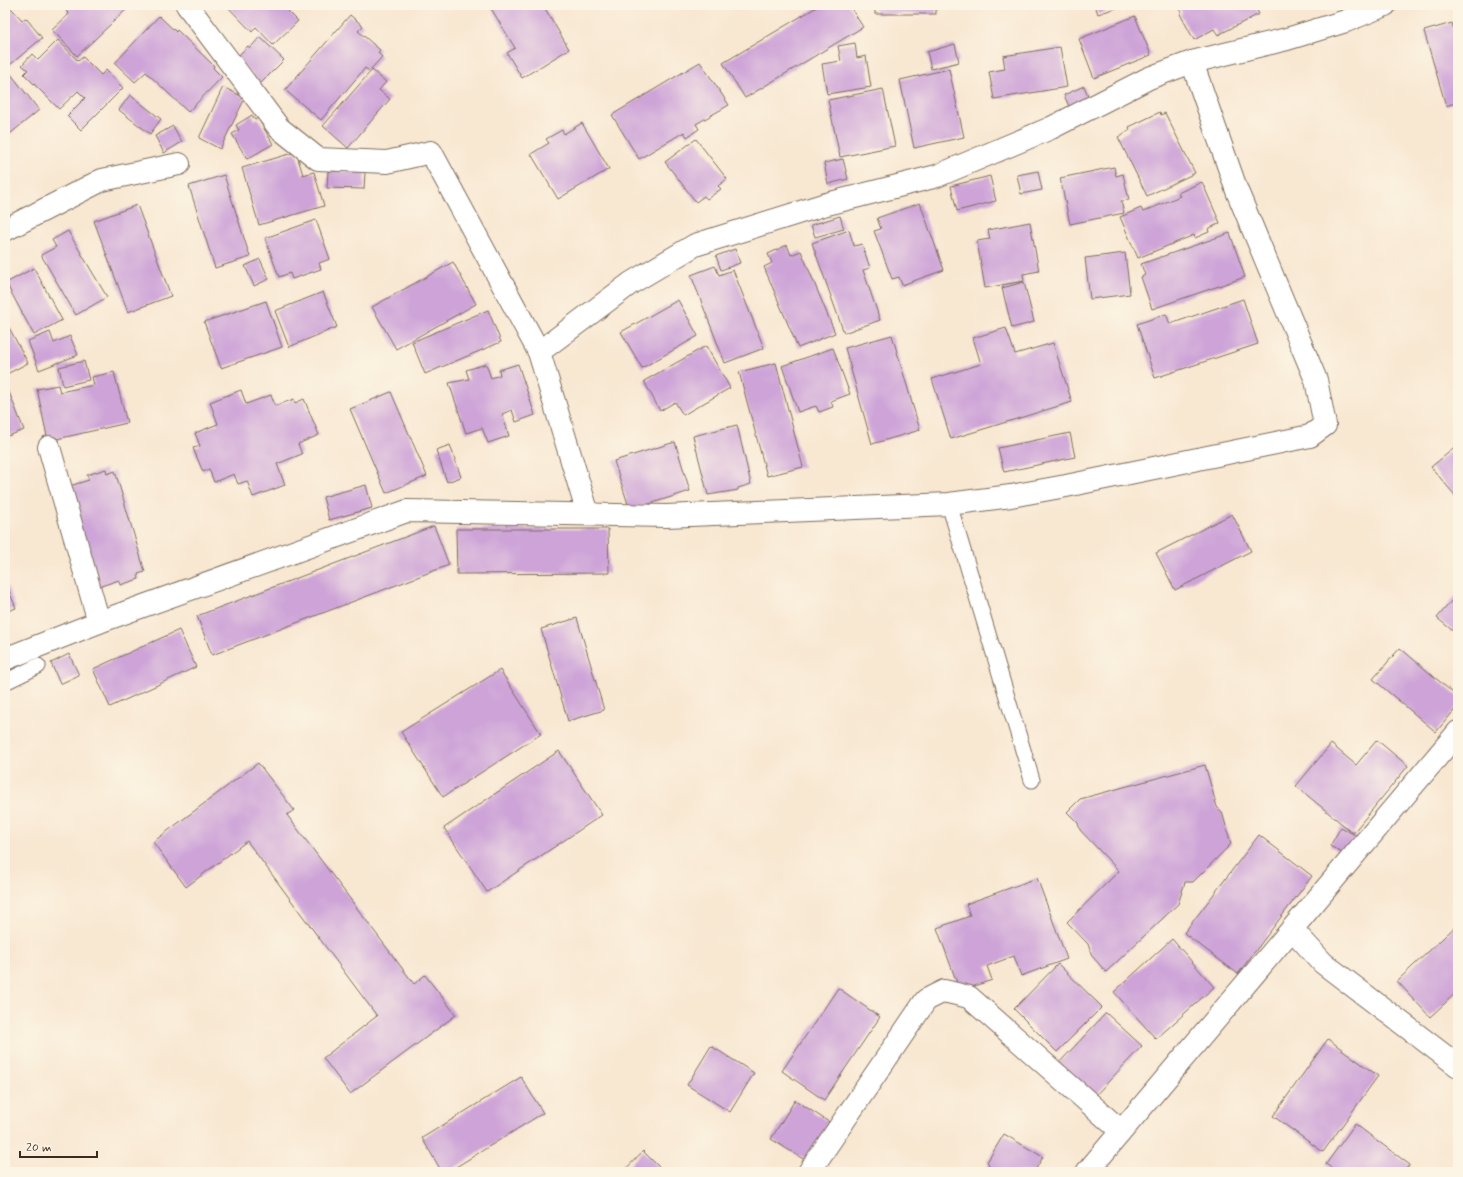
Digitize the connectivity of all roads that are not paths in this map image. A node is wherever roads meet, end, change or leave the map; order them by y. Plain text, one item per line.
1 (187, 5) edge
2 (1385, 5) edge
3 (1192, 62) junction
4 (179, 164) dead end
5 (5, 230) edge
6 (539, 352) junction
7 (49, 447) dead end
8 (949, 504) junction
9 (588, 514) junction
10 (99, 622) junction
11 (5, 659) edge
12 (38, 666) dead end
13 (5, 682) edge
14 (1458, 732) edge
15 (1032, 780) dead end
16 (1292, 930) junction
17 (1458, 1066) edge
18 (1121, 1131) junction
19 (810, 1172) edge
20 (1087, 1172) edge

1 - 6 street
2 - 3 street
3 - 6 street
3 - 8 street
4 - 5 street
6 - 9 street
7 - 10 street
8 - 9 street
8 - 15 lane
9 - 10 street
10 - 11 street
12 - 13 lane
14 - 16 street
16 - 17 street
16 - 18 street
18 - 19 street
18 - 20 street

